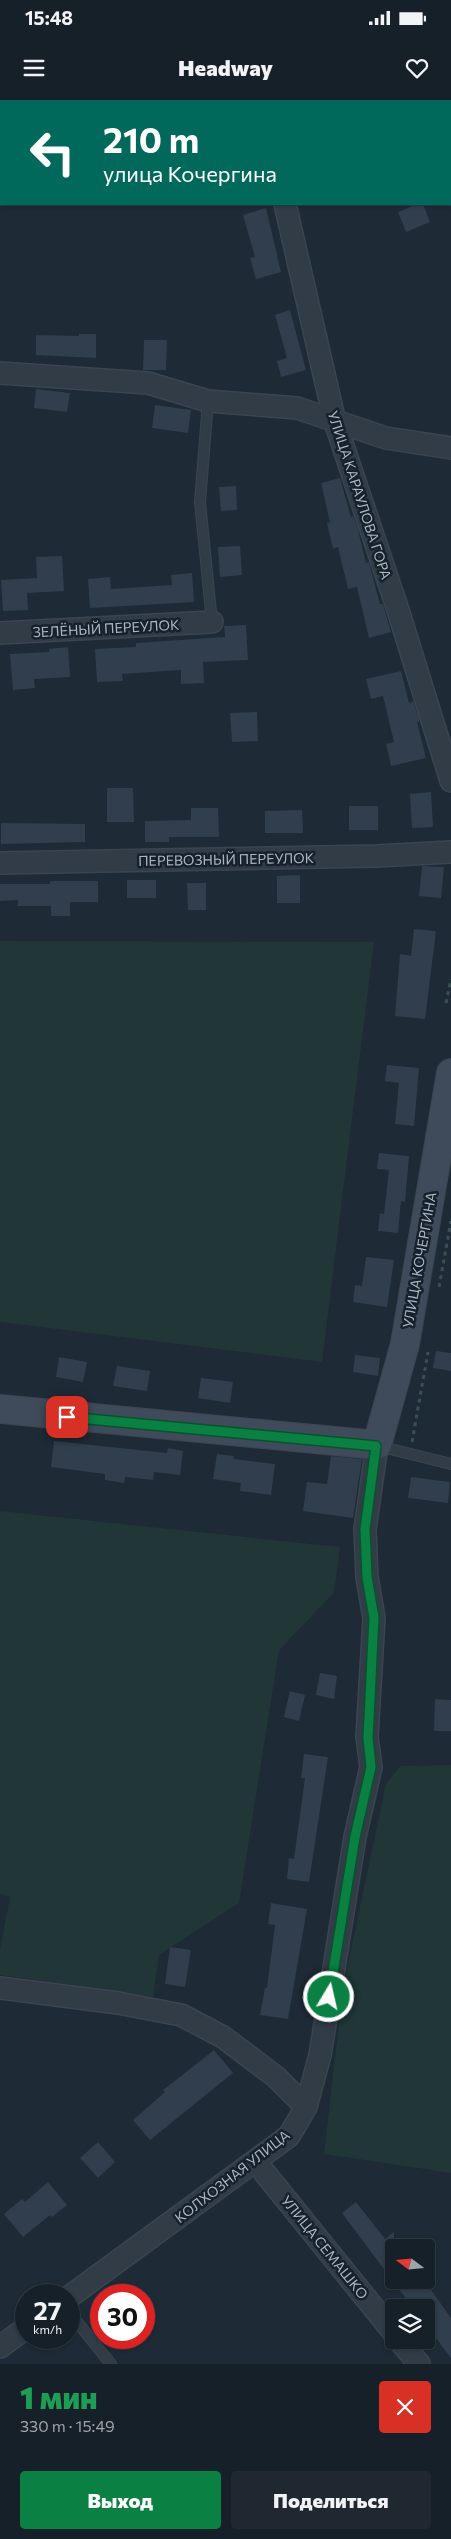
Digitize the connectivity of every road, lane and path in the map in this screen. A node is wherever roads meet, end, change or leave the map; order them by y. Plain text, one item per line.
1 (285, 205) edge
2 (0, 373) edge
3 (208, 401) junction
4 (335, 422) junction
5 (451, 448) edge
6 (212, 622) joint
7 (0, 634) edge
8 (451, 781) edge
9 (451, 852) edge
10 (0, 863) edge
11 (451, 979) edge
12 (446, 1002) dead end
13 (451, 1073) edge
14 (0, 1409) edge
15 (376, 1446) junction
16 (451, 1464) edge
17 (0, 1988) edge
18 (306, 2107) junction
19 (256, 2162) junction
20 (80, 2289) edge
21 (385, 2322) edge
22 (80, 2326) edge
23 (15, 2336) edge
24 (0, 2347) edge
25 (406, 2349) edge
26 (111, 2364) edge
27 (419, 2364) edge

1 - 4 street, УЛИЦА КАРАУЛОВА ГОРА
2 - 3 street
3 - 4 street
3 - 6 lane
4 - 5 street
4 - 8 street, УЛИЦА КАРАУЛОВА ГОРА
6 - 7 street, ЗЕЛЁНЫЙ ПЕРЕУЛОК
9 - 10 street, ПЕРЕВОЗНЫЙ ПЕРЕУЛОК
11 - 12 path
13 - 15 main road, УЛИЦА КОЧЕРГИНА
14 - 15 main road
15 - 16 lane
15 - 18 street, КОЛХОЗНАЯ УЛИЦА
17 - 18 street
18 - 19 street, КОЛХОЗНАЯ УЛИЦА
19 - 20 street, КОЛХОЗНАЯ УЛИЦА
19 - 21 street, УЛИЦА СЕМАШКО
22 - 26 lane
23 - 24 street
25 - 27 street

